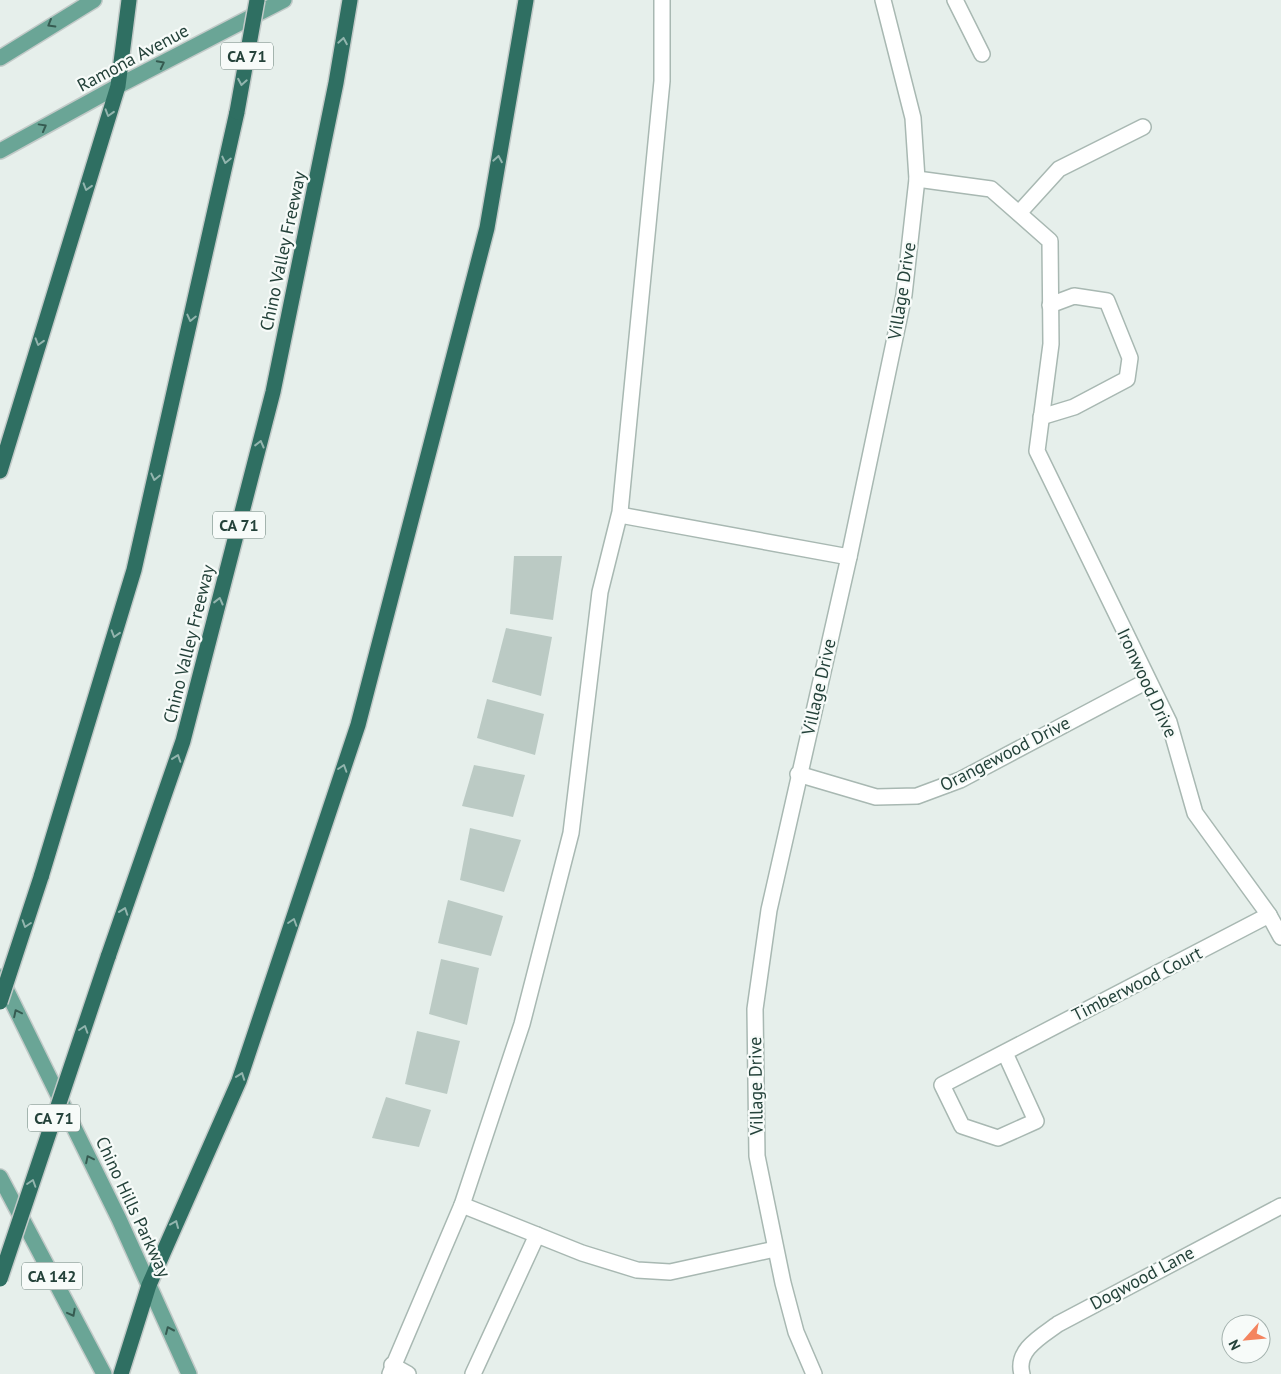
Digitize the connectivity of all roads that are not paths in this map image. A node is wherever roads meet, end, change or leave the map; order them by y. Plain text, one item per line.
1 (94, 0) edge
2 (129, 0) edge
3 (257, 0) edge
4 (284, 0) edge
5 (350, 0) edge
6 (526, 0) edge
7 (662, 0) edge
8 (884, 0) edge
9 (955, 0) edge
10 (982, 54) dead end
11 (0, 58) edge
12 (118, 86) junction
13 (1143, 128) dead end
14 (0, 151) edge
15 (917, 179) junction
16 (1019, 214) junction
17 (1050, 305) junction
18 (1041, 417) junction
19 (0, 471) edge
20 (620, 515) junction
21 (849, 557) junction
22 (1147, 681) junction
23 (798, 774) junction
24 (1269, 915) junction
25 (1281, 937) edge
26 (0, 978) edge
27 (0, 1002) edge
28 (1005, 1052) junction
29 (0, 1177) edge
30 (462, 1204) junction
31 (1281, 1206) edge
32 (537, 1235) junction
33 (775, 1249) junction
34 (0, 1279) edge
35 (149, 1286) junction
36 (391, 1370) edge
37 (1021, 1371) edge
38 (104, 1374) edge
39 (121, 1374) edge
40 (189, 1374) edge
41 (408, 1374) edge
42 (473, 1374) edge
43 (814, 1374) edge

1 -> 11 main road
2 - 12 highway
3 -> 27 highway, CA 71, bridge
12 -> 4 main road, Ramona Avenue
34 -> 5 highway, Chino Valley Freeway / CA 71, bridge
35 -> 6 highway
7 - 20 street
8 - 15 street, Village Drive
9 - 10 street
14 -> 12 main road, Ramona Avenue
12 -> 19 highway
13 - 16 street
15 - 16 street, Ironwood Drive
15 - 21 street, Village Drive
16 - 17 street, Ironwood Drive
17 - 18 street, Ironwood Drive
17 - 18 street
18 - 22 street, Ironwood Drive
20 - 21 street
20 - 30 street
21 - 23 street, Village Drive
22 - 23 street, Orangewood Drive
22 - 24 street, Ironwood Drive
23 - 33 street, Village Drive
24 - 25 street, Ironwood Drive
24 - 28 street, Timberwood Court
35 -> 26 main road, Chino Hills Parkway
28 - 28 street, Timberwood Court
29 -> 38 main road, CA 142
30 - 32 street
30 - 36 street
31 - 37 street, Dogwood Lane
32 - 33 street
32 - 42 street
33 - 43 street, Village Drive
35 - 39 highway
40 -> 35 main road, Chino Hills Parkway
36 - 41 street

